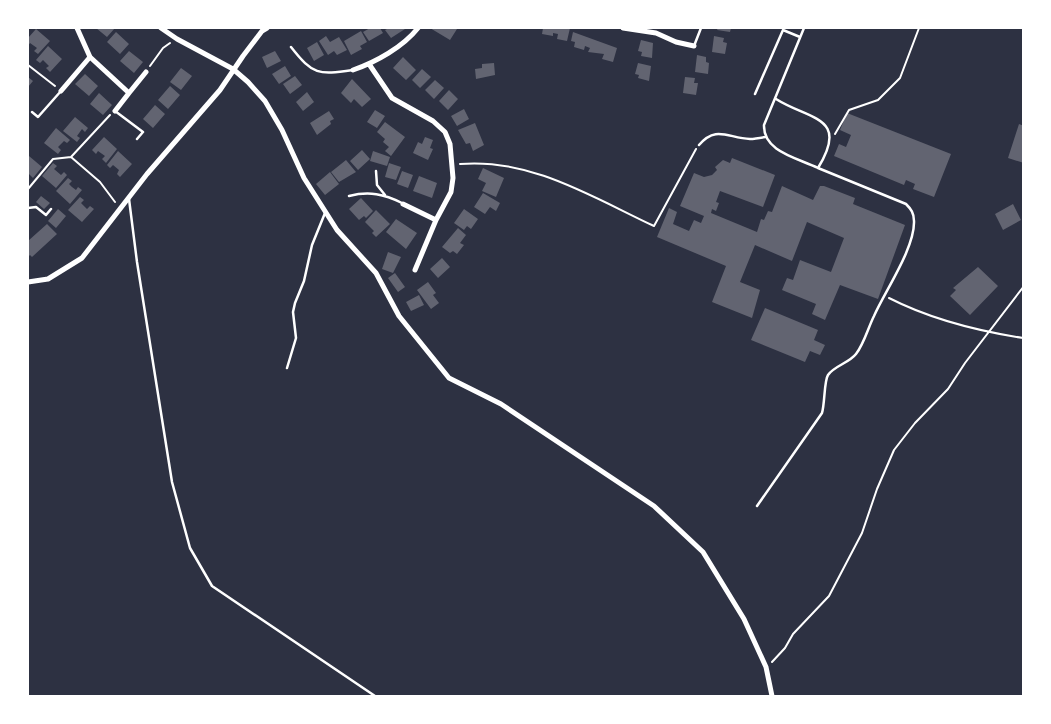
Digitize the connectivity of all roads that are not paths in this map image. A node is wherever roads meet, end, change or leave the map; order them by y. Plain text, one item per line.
1 (77, 28) edge
2 (161, 28) edge
3 (267, 28) edge
4 (418, 28) edge
5 (623, 28) edge
6 (701, 28) edge
7 (804, 28) edge
8 (783, 29) edge
9 (800, 37) junction
10 (694, 46) joint
11 (291, 47) dead end
12 (90, 57) junction
13 (369, 64) junction
14 (233, 70) junction
15 (353, 70) joint
16 (146, 72) road end
17 (61, 91) joint
18 (129, 93) junction
19 (755, 94) dead end
20 (776, 99) junction
21 (115, 111) joint
22 (32, 112) dead end
23 (765, 137) junction
24 (137, 139) dead end
25 (699, 145) road end
26 (818, 168) junction
27 (376, 171) dead end
28 (385, 195) junction
29 (349, 196) dead end
30 (129, 199) junction
31 (403, 204) joint
32 (28, 208) edge
33 (51, 209) dead end
34 (326, 212) junction
35 (436, 220) junction
36 (415, 270) dead end
37 (28, 282) edge
38 (287, 368) dead end
39 (757, 506) dead end
40 (375, 696) edge
41 (772, 696) edge

1 - 12 street
2 - 14 street
3 - 14 street
4 - 13 street
5 - 10 street
6 - 10 lane
7 - 9 lane
8 - 9 lane
8 - 19 lane
9 - 20 lane
11 - 15 lane
12 - 17 street
12 - 18 street
13 - 15 street
13 - 35 street
14 - 30 street
14 - 34 street
16 - 18 street
17 - 22 lane
18 - 21 street
20 - 23 lane
20 - 26 lane
21 - 24 lane
23 - 25 lane
23 - 26 lane
26 - 39 lane
27 - 28 lane
28 - 29 lane
28 - 31 lane
30 - 37 street
30 - 40 lane
31 - 35 street
32 - 33 lane
34 - 38 lane
34 - 41 street
35 - 36 street

